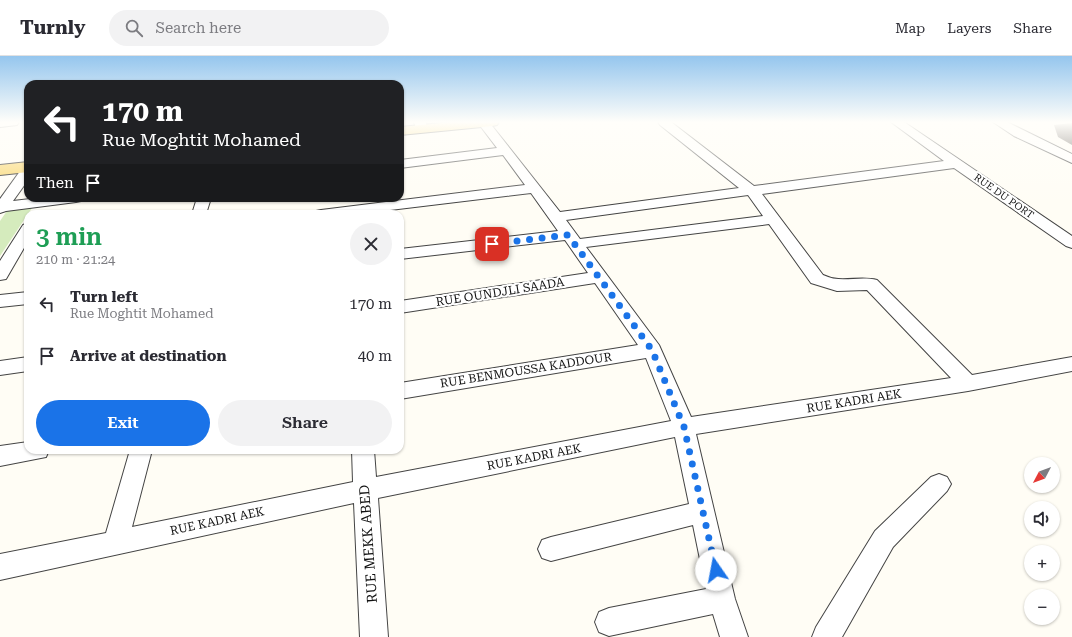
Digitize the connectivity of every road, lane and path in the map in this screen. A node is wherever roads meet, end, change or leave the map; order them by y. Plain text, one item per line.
1 (698, 149) edge
2 (937, 149) edge
3 (1051, 149) edge
4 (507, 151) joint
5 (1072, 159) edge
6 (958, 163) junction
7 (404, 164) edge
8 (24, 168) edge
9 (0, 170) edge
10 (24, 174) edge
11 (535, 188) junction
12 (753, 192) junction
13 (56, 202) edge
14 (41, 205) edge
15 (358, 207) edge
16 (0, 208) edge
17 (342, 210) edge
18 (556, 217) junction
19 (773, 219) junction
20 (1072, 227) edge
21 (1054, 230) junction
22 (571, 239) junction
23 (1072, 243) edge
24 (22, 248) edge
25 (404, 254) edge
26 (0, 275) edge
27 (599, 277) junction
28 (24, 298) edge
29 (0, 301) edge
30 (404, 306) edge
31 (652, 350) junction
32 (1072, 364) edge
33 (24, 365) edge
34 (0, 368) edge
35 (968, 383) junction
36 (404, 390) edge
37 (684, 427) junction
38 (24, 452) edge
39 (140, 454) edge
40 (363, 454) edge
41 (0, 456) edge
42 (939, 484) dead end
43 (365, 490) junction
44 (703, 512) junction
45 (116, 542) junction
46 (551, 549) dead end
47 (0, 566) edge
48 (722, 599) junction
49 (609, 622) dead end
50 (374, 637) edge
51 (734, 637) edge
52 (826, 637) edge

1 - 12 street
2 - 6 street, RUE DU PORT
3 - 5 street
4 - 7 street
4 - 11 street
6 - 12 street
6 - 21 street, RUE DU PORT
8 - 9 main road
10 - 16 street
11 - 15 street
11 - 18 street
12 - 18 street
12 - 19 street
13 - 14 street
14 - 16 street
15 - 17 street
18 - 22 street
19 - 22 street
19 - 35 street
20 - 21 street
21 - 23 street, RUE DU PORT
22 - 25 street
22 - 27 street
24 - 26 street
27 - 30 street, RUE OUNDJLI SAADA
27 - 31 street
28 - 29 street
31 - 36 street, RUE BENMOUSSA KADDOUR
31 - 37 street
32 - 35 street, RUE KADRI AEK
33 - 34 street
35 - 37 street, RUE KADRI AEK
37 - 43 street, RUE KADRI AEK
37 - 44 street
38 - 41 street
39 - 45 street
40 - 43 street, RUE MEKK ABED
42 - 52 street
43 - 45 street, RUE KADRI AEK
43 - 50 street, RUE MEKK ABED
44 - 46 street
44 - 48 street
45 - 47 street, RUE KADRI AEK
48 - 49 street
48 - 51 street

